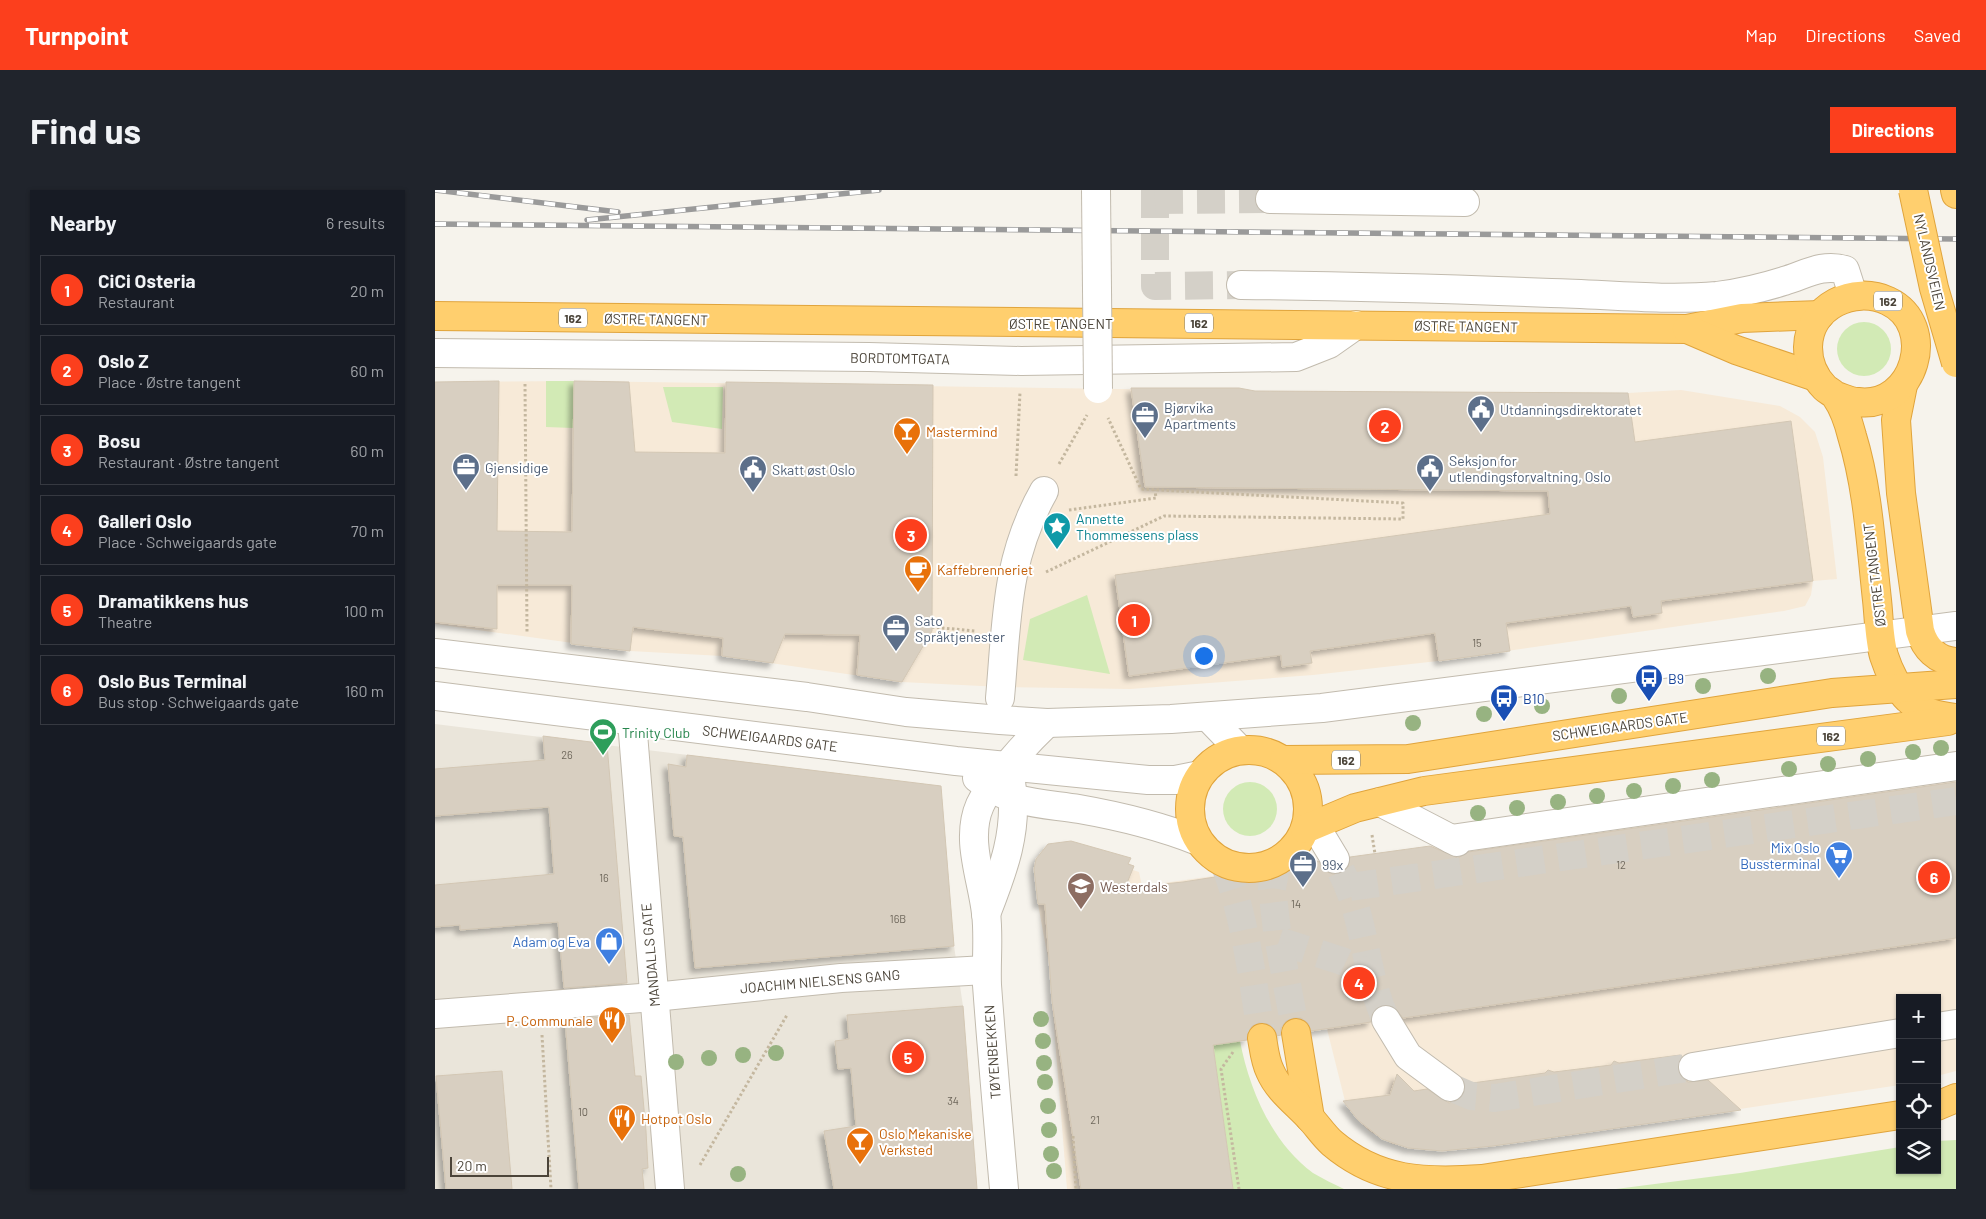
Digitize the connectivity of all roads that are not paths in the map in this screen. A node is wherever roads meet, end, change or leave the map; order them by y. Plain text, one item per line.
1 (1096, 190) edge
2 (1913, 190) edge
3 (1955, 190) edge
4 (1956, 194) edge
5 (1270, 199) tunnel mouth
6 (1465, 202) dead end
7 (1241, 285) tunnel mouth
8 (1853, 295) junction
9 (1820, 315) junction
10 (435, 316) edge
11 (1356, 324) junction
12 (1687, 329) junction
13 (435, 353) edge
14 (1956, 363) edge
15 (1816, 377) junction
16 (1903, 385) junction
17 (1096, 396) road end
18 (1836, 396) junction
19 (1044, 491) road end
20 (1956, 626) edge
21 (1920, 631) junction
22 (1883, 646) junction
23 (435, 653) edge
24 (1956, 662) edge
25 (1956, 684) edge
26 (1900, 689) junction
27 (1832, 693) junction
28 (435, 696) edge
29 (999, 698) dead end
30 (1208, 717) junction
31 (1956, 719) edge
32 (632, 721) junction
33 (1047, 723) junction
34 (1240, 750) junction
35 (1284, 760) junction
36 (956, 761) junction
37 (1009, 766) junction
38 (1956, 766) edge
39 (1200, 775) junction
40 (1002, 794) junction
41 (1380, 802) junction
42 (1309, 822) junction
43 (1198, 841) junction
44 (1335, 859) tunnel mouth
45 (986, 914) junction
46 (987, 970) junction
47 (654, 997) junction
48 (435, 1014) edge
49 (1386, 1020) tunnel mouth
50 (1956, 1024) edge
51 (1941, 1026) edge
52 (1296, 1033) tunnel mouth
53 (1896, 1034) edge
54 (1261, 1038) tunnel mouth
55 (1693, 1067) tunnel mouth
56 (1450, 1087) tunnel mouth
57 (1956, 1098) edge
58 (1941, 1104) edge
59 (1941, 1112) edge
60 (1956, 1113) edge
61 (1896, 1116) edge
62 (1310, 1118) junction
63 (670, 1189) edge
64 (1003, 1189) edge

1 - 17 street, bridge
2 - 14 highway, NYLANDSVEIEN, bridge
3 - 4 highway
5 - 6 street
7 - 8 street
8 - 9 highway, 162
8 - 16 highway, 162
9 - 12 highway, ØSTRE TANGENT / 162
9 - 15 highway, 162
10 - 11 highway, ØSTRE TANGENT / 162
11 - 12 highway, ØSTRE TANGENT / 162
11 - 13 street, BORDTOMTGATA
12 - 15 highway, ØSTRE TANGENT / 162
15 - 18 highway, 162
16 - 18 highway, 162
16 - 21 highway, 162
18 - 22 highway, ØSTRE TANGENT / 162
19 - 29 street
20 - 21 street
21 - 22 street
21 - 24 highway, 162
22 - 26 highway, ØSTRE TANGENT / 162
22 - 27 highway, 162
22 - 30 street
23 - 33 street
25 - 26 highway, SCHWEIGAARDS GATE / 162
26 - 27 highway, SCHWEIGAARDS GATE / 162
26 - 31 highway, ØSTRE TANGENT / 162
27 - 35 highway, SCHWEIGAARDS GATE / 162
28 - 32 street, SCHWEIGAARDS GATE
30 - 33 street
30 - 34 street
31 - 41 highway, 162
32 - 36 street, SCHWEIGAARDS GATE
32 - 47 street, MANDALLS GATE
33 - 37 street, TØYENBEKKEN
34 - 35 highway, 162
34 - 39 highway, 162
35 - 42 highway
36 - 37 street, SCHWEIGAARDS GATE
36 - 40 street
37 - 39 street, SCHWEIGAARDS GATE
37 - 40 street, TØYENBEKKEN
38 - 41 street
39 - 43 highway, 162
40 - 43 street
40 - 45 street, TØYENBEKKEN
40 - 45 street, TØYENBEKKEN
41 - 42 highway, 162
42 - 43 highway, 162
42 - 44 street
45 - 46 street, TØYENBEKKEN
46 - 47 street, JOACHIM NIELSENS GANG
46 - 64 street, TØYENBEKKEN
47 - 48 street, JOACHIM NIELSENS GANG
47 - 63 street, MANDALLS GATE
49 - 56 street
50 - 51 street
52 - 62 highway
53 - 55 street
54 - 62 highway
57 - 58 highway
59 - 60 highway
61 - 62 highway

